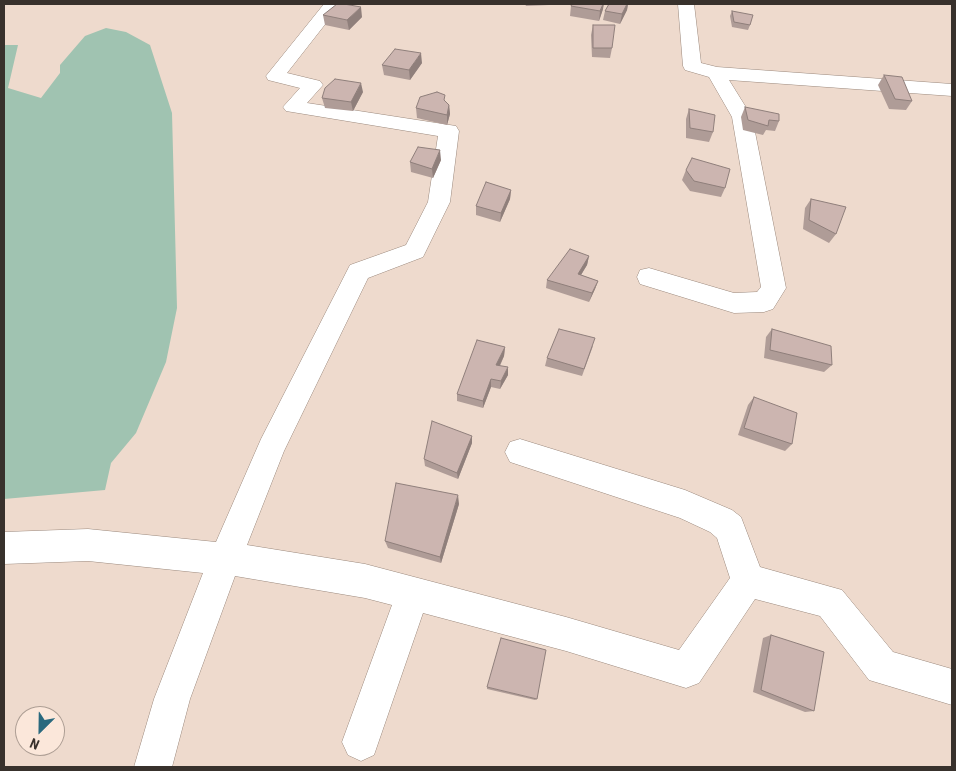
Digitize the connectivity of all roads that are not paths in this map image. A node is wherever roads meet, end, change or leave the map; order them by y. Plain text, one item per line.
1 (333, 4) edge
2 (686, 4) edge
3 (716, 74) junction
4 (952, 90) edge
5 (649, 277) dead end
6 (520, 452) dead end
7 (4, 548) edge
8 (225, 559) junction
9 (748, 581) junction
10 (413, 593) junction
11 (952, 687) edge
12 (361, 742) dead end
13 (153, 767) edge

1 - 8 street
2 - 3 street
3 - 4 street
3 - 5 street
6 - 9 street
7 - 8 street
8 - 10 street
8 - 13 street
9 - 10 street
9 - 11 street
10 - 12 street

